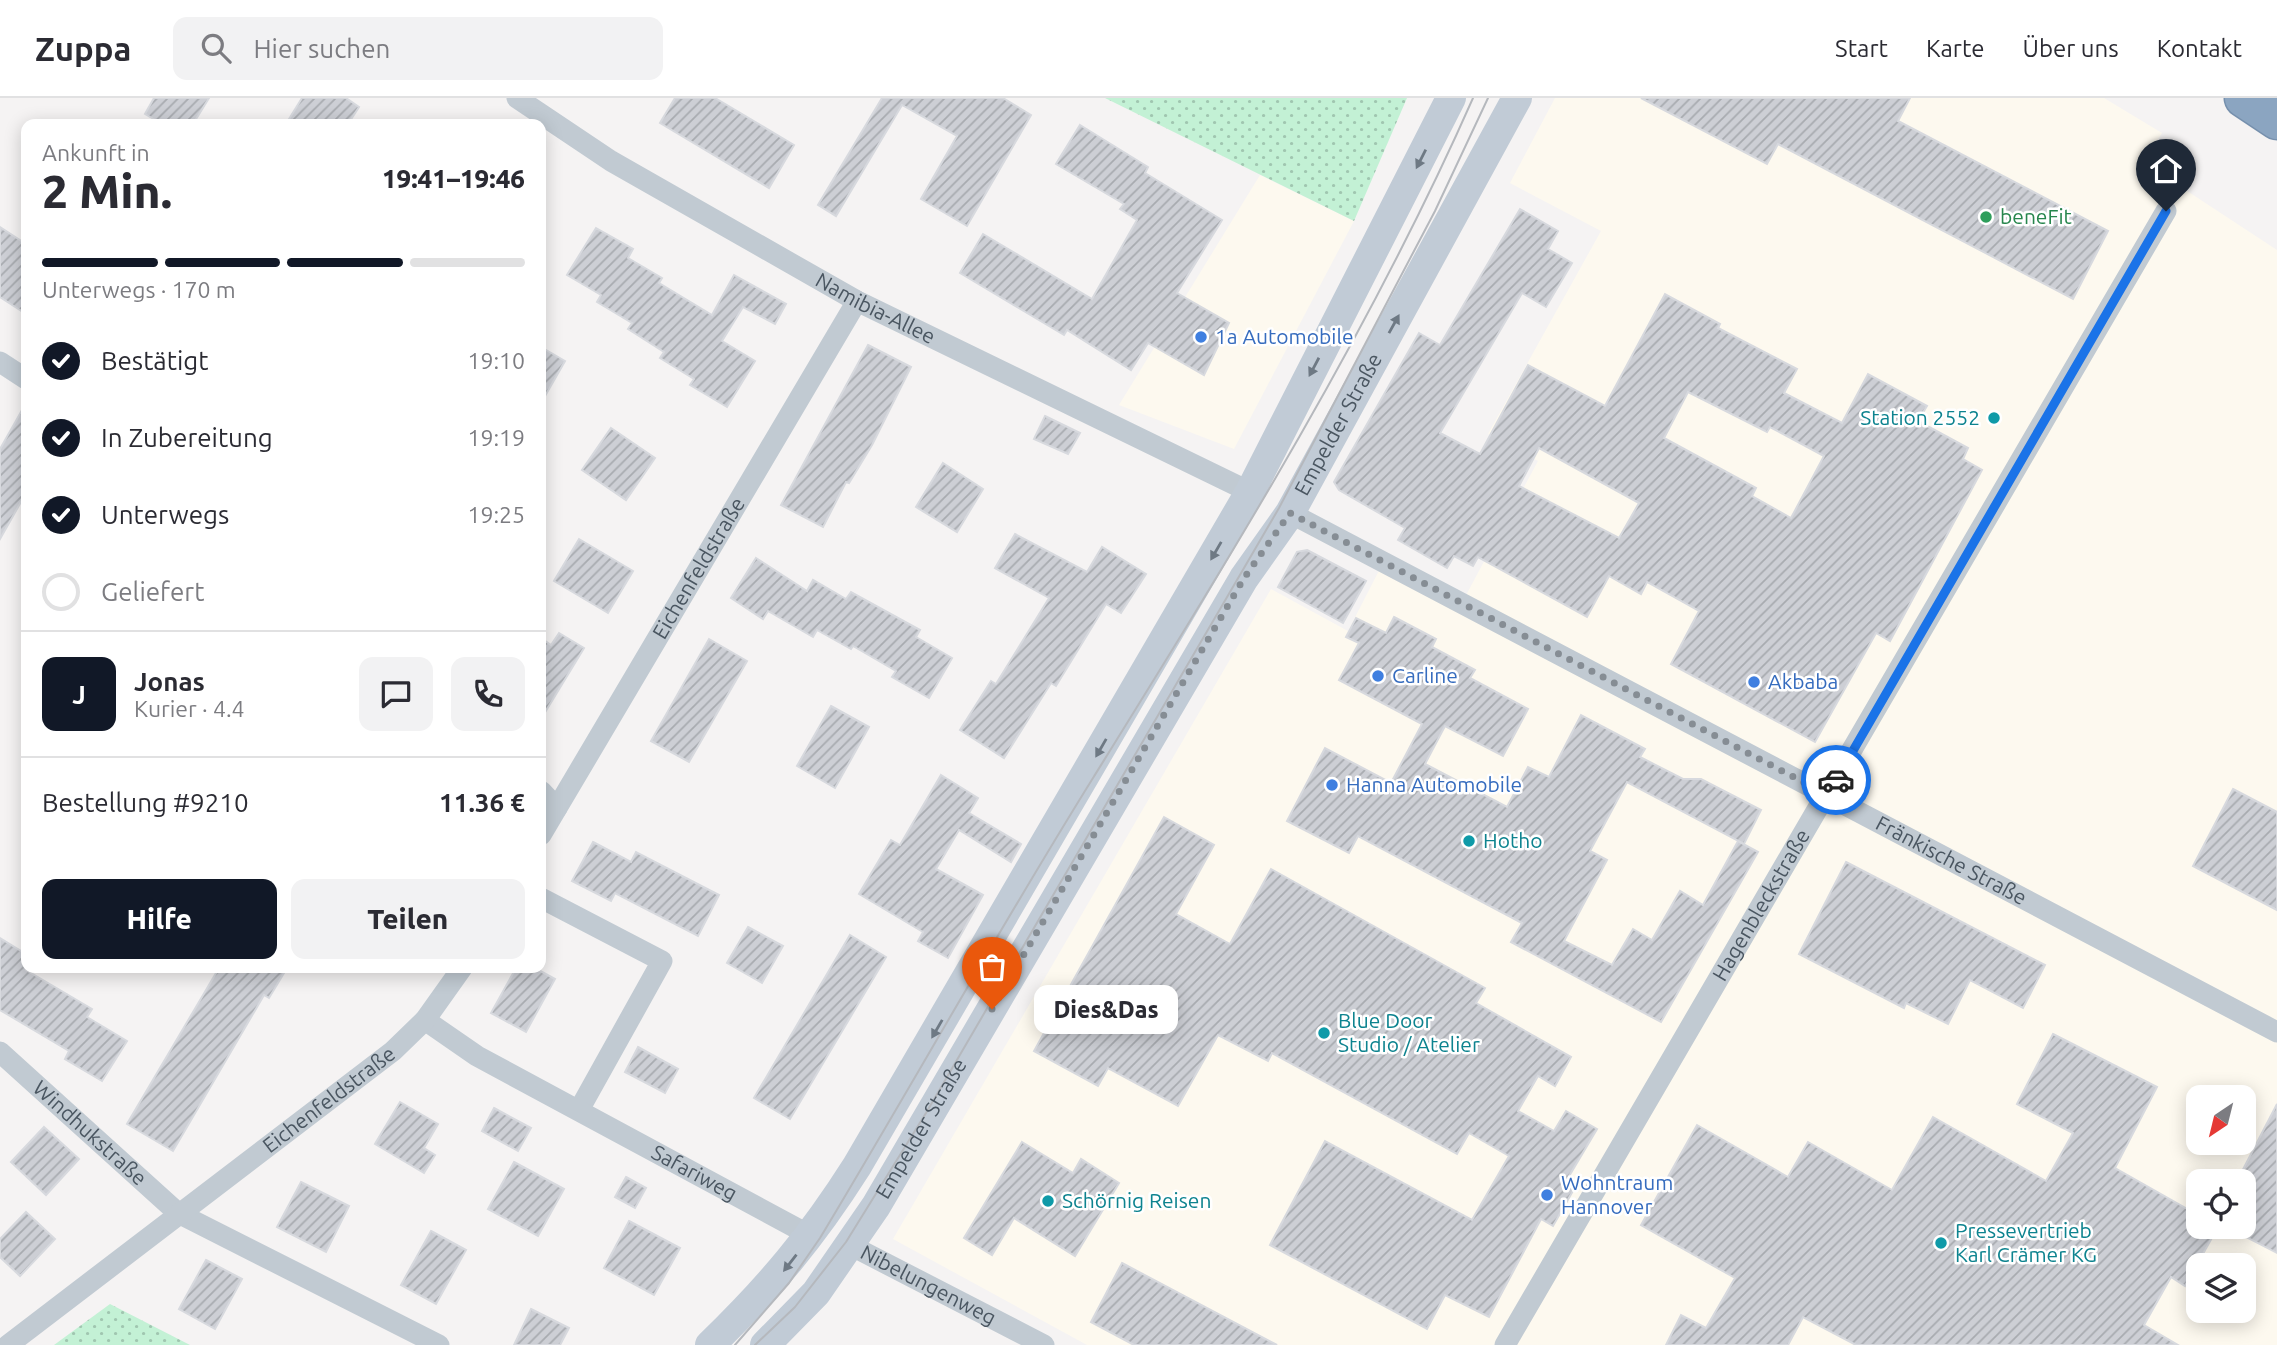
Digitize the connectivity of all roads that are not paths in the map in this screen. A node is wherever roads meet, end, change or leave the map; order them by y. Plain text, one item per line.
1 (517, 98) edge
2 (1451, 98) edge
3 (1517, 98) edge
4 (2244, 98) edge
5 (2277, 120) edge
6 (2166, 211) dead end
7 (857, 301) junction
8 (0, 362) edge
9 (21, 376) edge
10 (1250, 492) junction
11 (1290, 513) junction
12 (1828, 795) junction
13 (546, 796) edge
14 (557, 808) junction
15 (546, 827) edge
16 (546, 901) edge
17 (458, 973) edge
18 (425, 1020) junction
19 (2277, 1032) edge
20 (0, 1052) edge
21 (579, 1110) junction
22 (178, 1213) junction
23 (811, 1236) junction
24 (850, 1245) junction
25 (1015, 1338) edge
26 (780, 1340) edge
27 (8, 1345) edge
28 (439, 1345) edge
29 (710, 1345) edge
30 (1044, 1345) edge
31 (1505, 1345) edge

1 - 7 street, Namibia-Allee
2 -> 10 street, Empelder Straße
11 -> 3 street, Empelder Straße
4 - 5 highway
6 - 12 street, Hagenbleckstraße
7 - 10 street, Namibia-Allee
7 - 14 street, Eichenfeldstraße
8 - 9 street
10 - 11 street
10 -> 23 street, Empelder Straße
11 - 12 street, Fränkische Straße
11 - 24 street, Empelder Straße
12 - 19 street, Fränkische Straße
12 - 31 street, Hagenbleckstraße
13 - 14 street
14 - 15 street, Eichenfeldstraße
16 - 21 street
17 - 18 street, Eichenfeldstraße
18 - 21 street, Safariweg
18 - 22 street, Eichenfeldstraße
20 - 22 street, Windhukstraße
21 - 23 street, Safariweg
22 - 27 street, Eichenfeldstraße
22 - 28 street
23 - 24 street
23 -> 29 street, Empelder Straße
24 - 25 street, Nibelungenweg
24 - 26 street, Empelder Straße
25 - 30 street, Nibelungenweg

